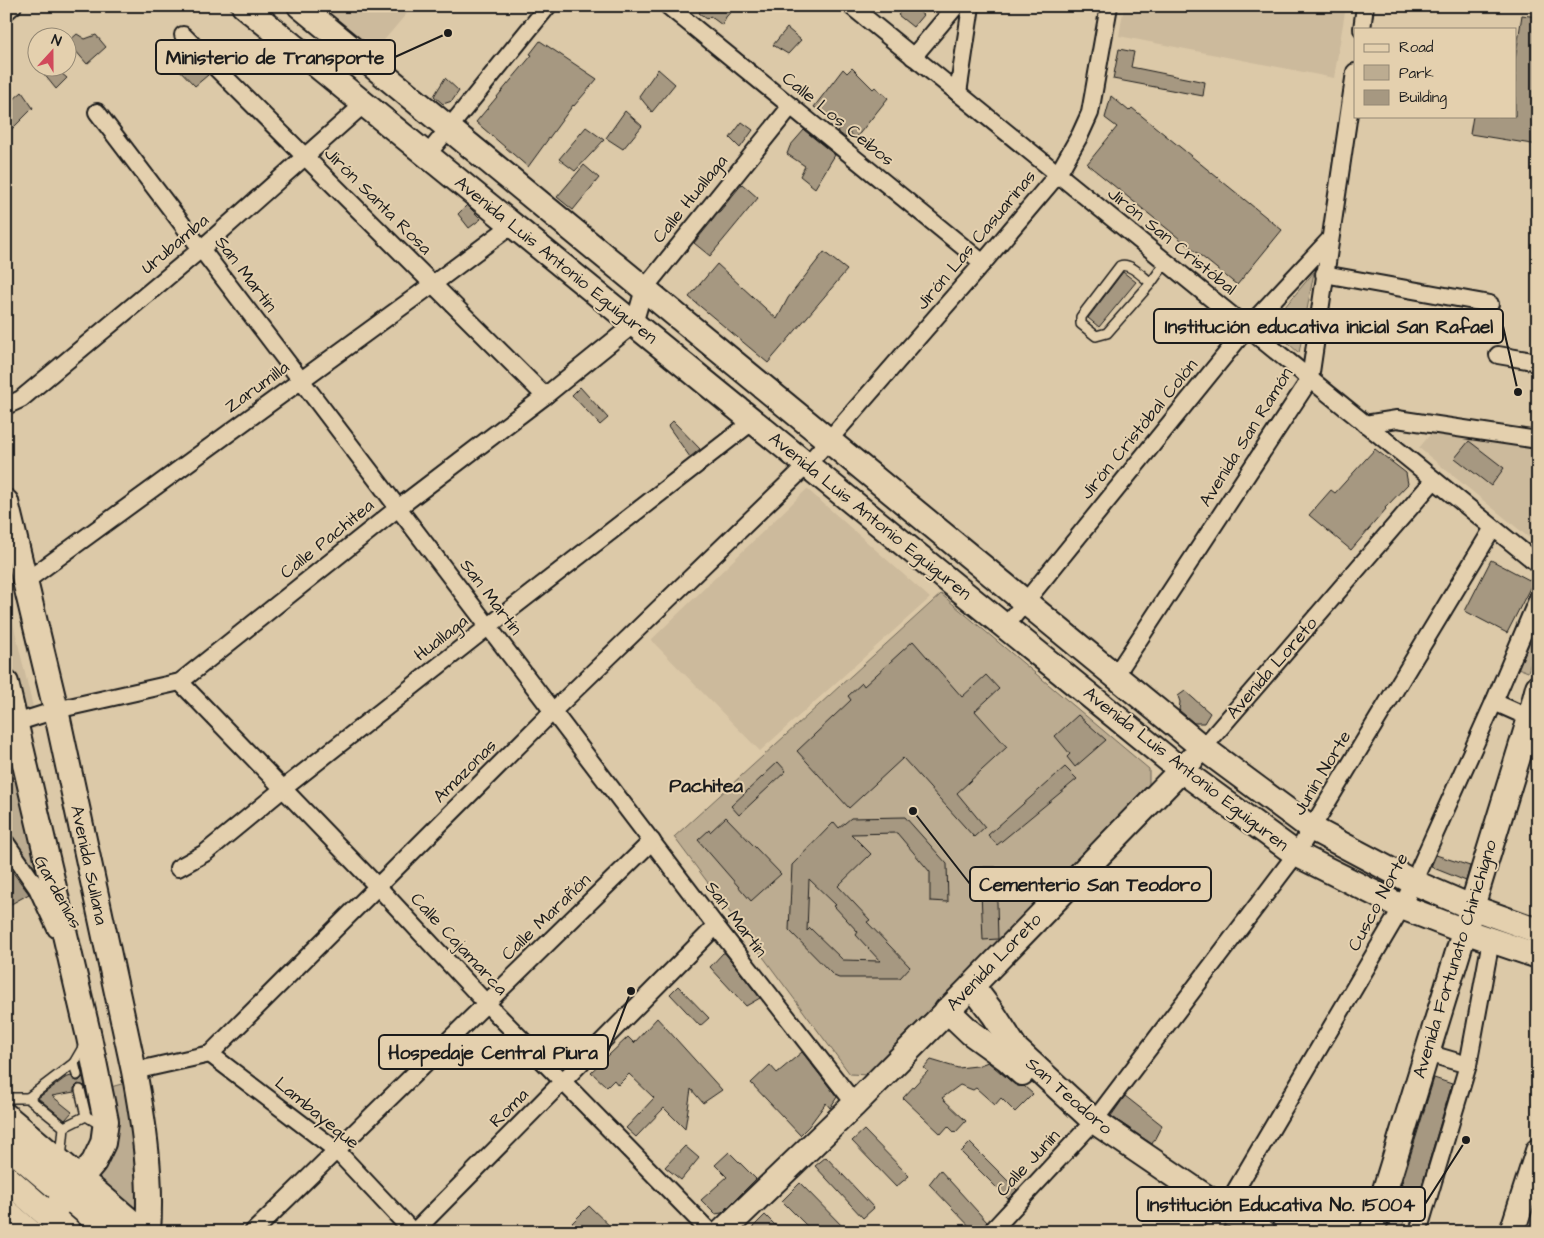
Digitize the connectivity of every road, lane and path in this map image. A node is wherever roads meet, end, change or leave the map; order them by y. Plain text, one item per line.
1 (13, 6) edge
2 (244, 6) edge
3 (300, 6) edge
4 (548, 6) edge
5 (851, 6) edge
6 (956, 6) edge
7 (971, 6) edge
8 (1109, 6) edge
9 (1365, 6) edge
10 (679, 10) edge
11 (6, 12) edge
12 (1362, 28) edge
13 (183, 35) dead end
14 (913, 57) junction
15 (1354, 79) edge
16 (958, 93) junction
17 (364, 104) junction
18 (791, 106) junction
19 (97, 112) dead end
20 (449, 128) junction
21 (427, 155) junction
22 (305, 157) junction
23 (1058, 174) junction
24 (512, 225) junction
25 (1330, 239) junction
26 (201, 249) junction
27 (1166, 262) junction
28 (983, 263) junction
29 (1324, 274) junction
30 (1151, 283) junction
31 (433, 284) junction
32 (644, 289) junction
33 (1490, 304) dead end
34 (634, 324) junction
35 (1247, 328) junction
36 (1498, 355) dead end
37 (1538, 362) edge
38 (1310, 378) junction
39 (301, 380) junction
40 (545, 396) junction
41 (6, 406) edge
42 (753, 421) junction
43 (1365, 424) junction
44 (1538, 440) edge
45 (829, 441) junction
46 (808, 466) junction
47 (1434, 480) junction
48 (6, 502) edge
49 (398, 508) junction
50 (1493, 528) junction
51 (1538, 564) edge
52 (26, 581) junction
53 (1538, 598) edge
54 (1026, 602) junction
55 (489, 626) junction
56 (1005, 627) junction
57 (1116, 676) junction
58 (180, 682) junction
59 (6, 683) edge
60 (1538, 687) edge
61 (1494, 702) junction
62 (56, 710) junction
63 (553, 711) junction
64 (1530, 718) junction
65 (10, 724) edge
66 (1203, 748) junction
67 (1181, 770) junction
68 (284, 788) junction
69 (1311, 828) junction
70 (652, 841) junction
71 (6, 843) edge
72 (1296, 854) junction
73 (178, 868) dead end
74 (1413, 882) junction
75 (378, 887) junction
76 (1402, 907) junction
77 (1471, 907) junction
78 (716, 926) junction
79 (1464, 931) junction
80 (1538, 931) edge
81 (1491, 940) junction
82 (1538, 956) edge
83 (72, 962) junction
84 (972, 986) junction
85 (486, 1003) junction
86 (947, 1010) junction
87 (89, 1037) junction
88 (1427, 1053) junction
89 (210, 1054) junction
90 (74, 1062) junction
91 (1468, 1065) junction
92 (134, 1071) junction
93 (77, 1075) dead end
94 (564, 1081) junction
95 (80, 1090) dead end
96 (6, 1098) edge
97 (28, 1098) junction
98 (855, 1104) junction
99 (6, 1116) edge
100 (96, 1122) junction
101 (64, 1127) junction
102 (1090, 1127) junction
103 (6, 1143) edge
104 (336, 1150) junction
105 (1538, 1151) edge
106 (61, 1162) junction
107 (6, 1178) edge
108 (74, 1186) junction
109 (6, 1211) edge
110 (1223, 1224) edge
111 (49, 1226) edge
112 (111, 1232) edge
113 (143, 1232) edge
114 (148, 1232) edge
115 (253, 1232) edge
116 (414, 1232) edge
117 (710, 1232) edge
118 (722, 1232) edge
119 (991, 1232) edge
120 (1263, 1232) edge
121 (1372, 1232) edge
122 (1418, 1232) edge
123 (1512, 1232) edge

1 - 11 street
2 - 17 main road, Avenida Luis Antonio Eguiguren
3 - 20 main road, Avenida Luis Antonio Eguiguren
4 - 20 street
5 - 14 street, Jirón San Cristóbal
6 - 14 street
7 - 16 street
8 - 23 street, Jirón Las Casuarinas
9 - 12 street
10 - 18 street, Calle Los Ceibos
13 - 22 street, Jirón Santa Rosa
14 - 16 street, Jirón San Cristóbal
15 - 25 street, Avenida San Ramón
16 - 23 street, Jirón San Cristóbal
17 - 21 main road, Avenida Luis Antonio Eguiguren
17 - 22 street, Urubamba
18 - 28 street, Calle Los Ceibos
18 - 32 street, Calle Huallaga
19 - 26 street, San Martín
20 - 21 street
20 - 32 main road, Avenida Luis Antonio Eguiguren
21 - 24 main road, Avenida Luis Antonio Eguiguren
22 - 26 street, Urubamba
22 - 31 street, Jirón Santa Rosa
23 - 27 street, Jirón San Cristóbal
23 - 28 street, Jirón Las Casuarinas
24 - 31 street, Zarumilla
24 - 34 main road, Avenida Luis Antonio Eguiguren
25 - 29 street, Avenida San Ramón
25 - 35 street, Jirón Cristóbal Colón
26 - 39 street, San Martín
26 - 41 street, Urubamba
27 - 30 lane
27 - 35 street, Jirón San Cristóbal
28 - 45 street, Jirón Las Casuarinas
29 - 33 street
29 - 38 street, Avenida San Ramón
30 - 30 lane
31 - 39 street, Zarumilla
31 - 40 street, Jirón Santa Rosa
32 - 34 street, Calle Huallaga
32 - 45 main road, Avenida Luis Antonio Eguiguren
34 - 40 street, Calle Pachitea
34 - 42 main road, Avenida Luis Antonio Eguiguren
35 - 38 street, Jirón San Cristóbal
35 - 54 street, Jirón Cristóbal Colón
36 - 37 street
38 - 43 street, Jirón San Cristóbal
38 - 57 street, Avenida San Ramón
39 - 49 street, San Martín
39 - 52 street, Zarumilla
40 - 49 street, Calle Pachitea
42 - 46 main road, Avenida Luis Antonio Eguiguren
42 - 55 street, Huallaga
43 - 44 street
43 - 47 street, Jirón San Cristóbal
45 - 46 street, Jirón Las Casuarinas
45 - 54 main road, Avenida Luis Antonio Eguiguren
46 - 56 main road, Avenida Luis Antonio Eguiguren
46 - 63 street, Amazonas
47 - 50 street, Jirón San Cristóbal
47 - 66 street, Avenida Loreto
48 - 52 main road, Avenida Sullana
49 - 55 street, San Martín
49 - 58 street, Calle Pachitea
50 - 51 street, Jirón San Cristóbal
50 - 69 street, Junín Norte
52 - 62 main road, Avenida Sullana
53 - 61 street, Cusco Norte
54 - 56 street, Jirón Cristóbal Colón
54 - 57 main road, Avenida Luis Antonio Eguiguren
55 - 63 street, San Martín
55 - 68 street, Huallaga
56 - 67 main road, Avenida Luis Antonio Eguiguren
57 - 66 main road, Avenida Luis Antonio Eguiguren
58 - 62 street, Calle Pachitea
58 - 68 street, Calle Cajamarca
59 - 65 main road
60 - 64 main road, Avenida Fortunato Chirichigno
61 - 64 street
61 - 74 street, Cusco Norte
62 - 65 street, Calle Pachitea
62 - 92 main road, Avenida Sullana
63 - 70 street, San Martín
63 - 75 street, Amazonas
64 - 77 main road, Avenida Fortunato Chirichigno
65 - 83 main road
66 - 67 main road, Avenida Loreto
66 - 69 main road, Avenida Luis Antonio Eguiguren
67 - 72 main road, Avenida Luis Antonio Eguiguren
67 - 84 main road, Avenida Loreto
68 - 73 street, Huallaga
68 - 75 street, Calle Cajamarca
69 - 72 street, Junín Norte
69 - 74 main road, Avenida Luis Antonio Eguiguren
70 - 78 street, San Martín
70 - 85 street, Calle Marañón
71 - 83 street, Gardenias
72 - 76 main road, Avenida Luis Antonio Eguiguren
72 - 102 street, Junín Norte
74 - 76 street, Cusco Norte
74 - 77 main road, Avenida Luis Antonio Eguiguren
75 - 85 street, Calle Cajamarca
75 - 89 street, Amazonas
76 - 79 main road, Avenida Luis Antonio Eguiguren
76 - 110 street, Cusco Norte
77 - 79 main road, Avenida Fortunato Chirichigno
77 - 80 main road, Avenida Luis Antonio Eguiguren
78 - 94 street, Roma
78 - 98 street, San Martín
79 - 81 main road, Avenida Luis Antonio Eguiguren
79 - 88 main road, Avenida Fortunato Chirichigno
81 - 82 main road, Avenida Luis Antonio Eguiguren
81 - 91 street
83 - 87 main road
84 - 86 main road, Avenida Loreto
84 - 102 main road, San Teodoro
85 - 94 street, Calle Cajamarca
85 - 104 street, Calle Marañón
86 - 98 main road, Avenida Loreto
86 - 102 main road, San Teodoro
87 - 90 lane
87 - 100 main road
88 - 91 street
88 - 121 main road, Avenida Fortunato Chirichigno
89 - 92 street
89 - 104 street, Lambayeque
90 - 93 lane
90 - 97 lane
91 - 122 street
92 - 114 main road, Avenida Sullana
94 - 116 street, Roma
94 - 117 street, Calle Cajamarca
95 - 100 lane
96 - 97 lane
97 - 101 lane
98 - 118 main road, Avenida Loreto
99 - 106 main road
100 - 101 lane
100 - 108 main road
101 - 106 lane
102 - 110 main road, San Teodoro
102 - 119 street, Calle Junín
103 - 108 main road
104 - 115 street, Calle Marañón
104 - 116 street, Lambayeque
105 - 123 main road
106 - 108 main road
107 - 111 main road
108 - 111 main road
108 - 112 main road
108 - 113 main road
109 - 111 main road
110 - 120 main road, San Teodoro

